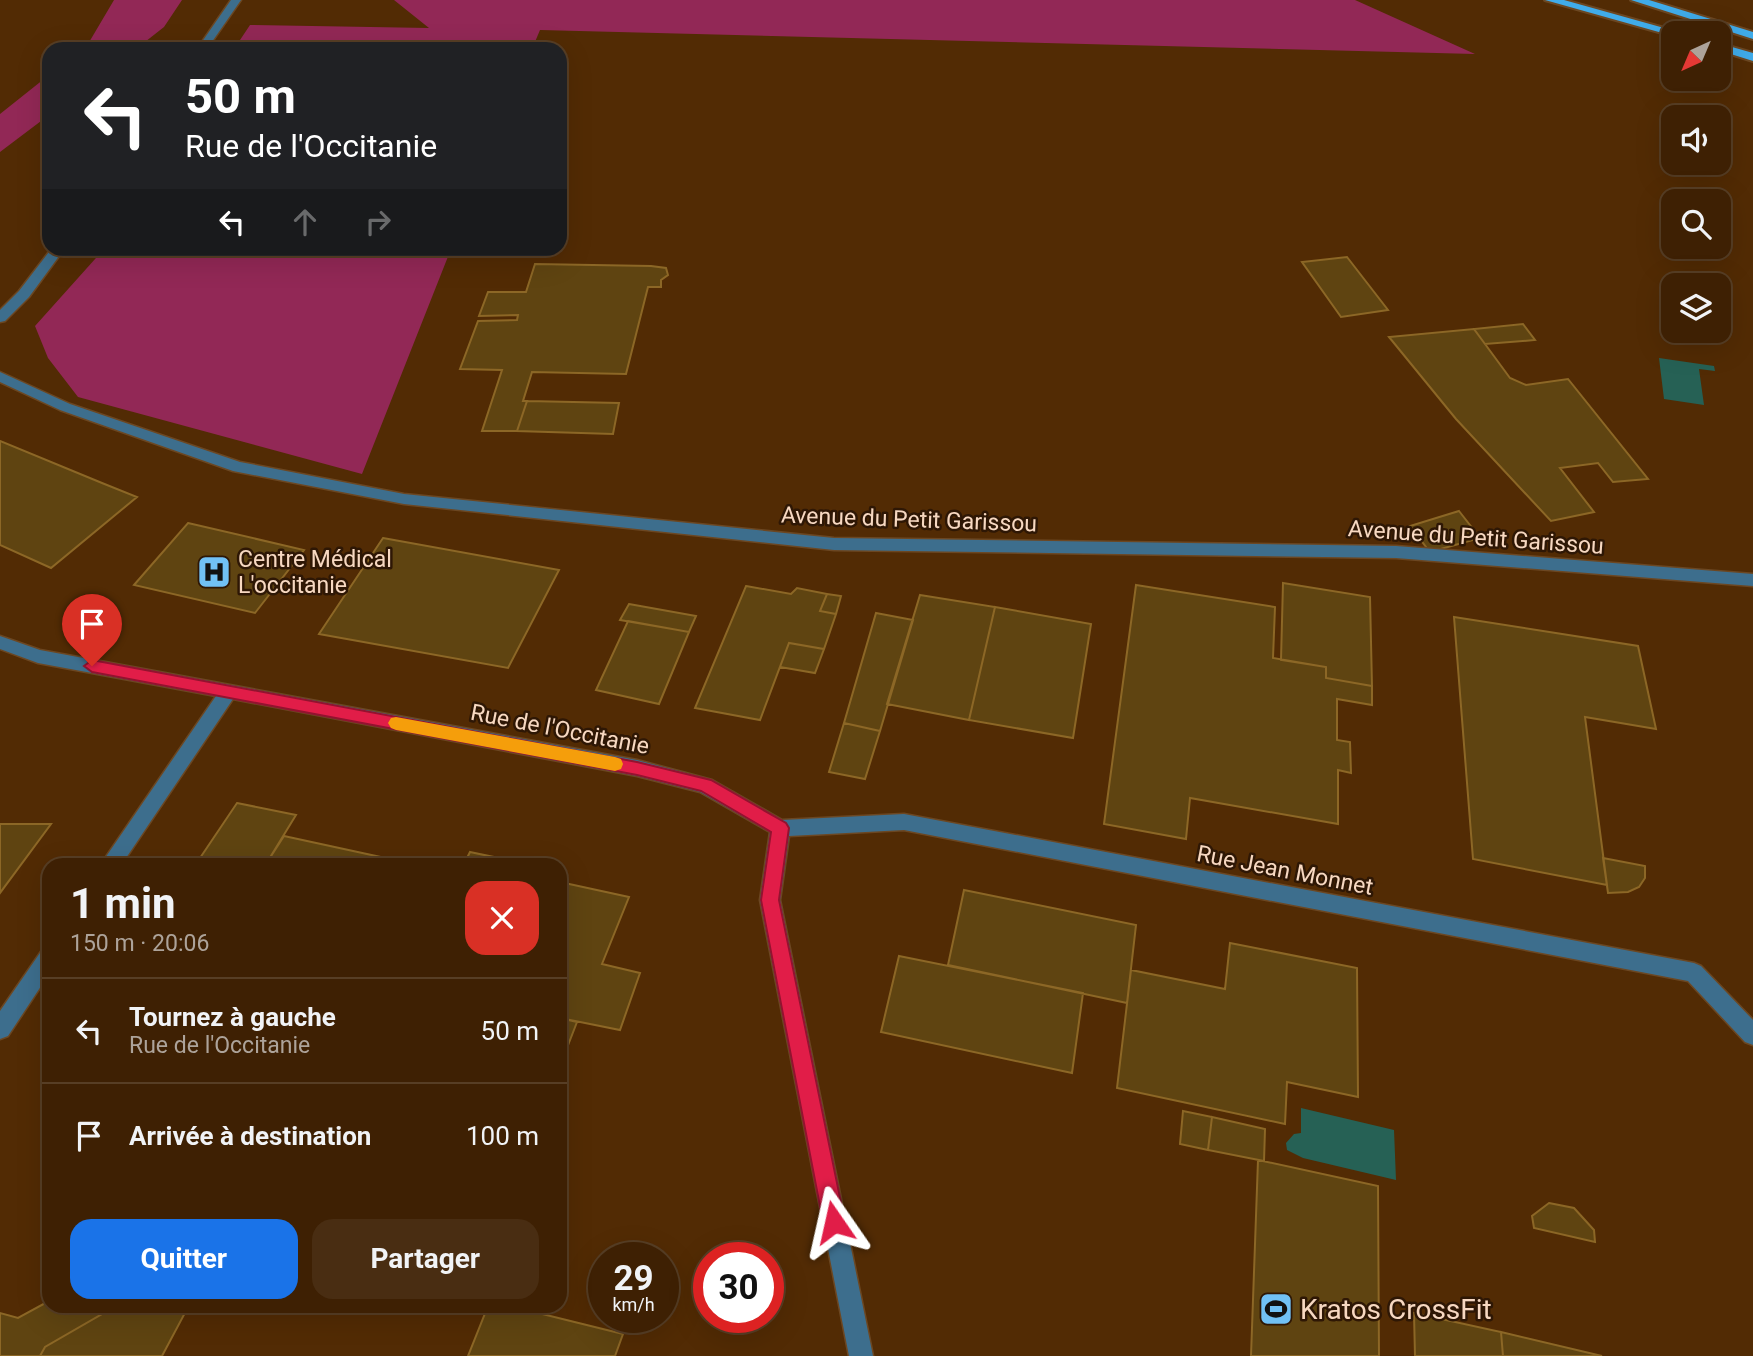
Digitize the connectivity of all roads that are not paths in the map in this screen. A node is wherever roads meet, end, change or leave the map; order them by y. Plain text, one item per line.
1 (236, 0) edge
2 (1551, 0) edge
3 (1574, 0) edge
4 (1637, 0) edge
5 (1661, 28) edge
6 (1661, 29) edge
7 (1753, 36) edge
8 (207, 42) edge
9 (1731, 50) edge
10 (1753, 57) edge
11 (53, 256) edge
12 (0, 318) edge
13 (0, 376) edge
14 (1753, 580) edge
15 (0, 642) edge
16 (228, 692) junction
17 (780, 828) junction
18 (115, 858) edge
19 (42, 967) edge
20 (0, 1029) edge
21 (1753, 1035) edge
22 (861, 1356) edge

1 - 8 street
2 - 6 highway
3 - 5 highway
4 - 7 highway
9 - 10 highway
11 - 12 street
13 - 14 street, Avenue du Petit Garissou
15 - 16 street, Rue de l'Occitanie
16 - 17 street, Rue de l'Occitanie
16 - 18 street
17 - 21 street, Rue Jean Monnet
17 - 22 street
19 - 20 street

